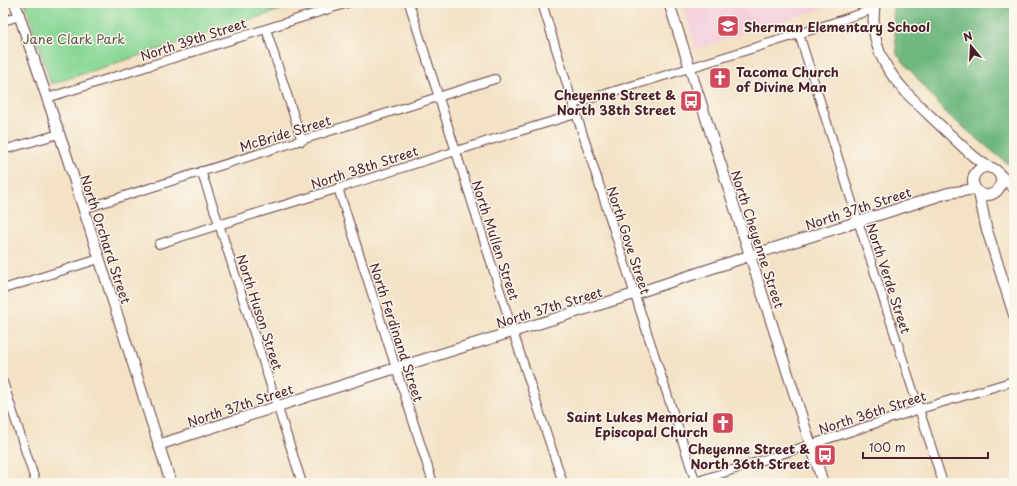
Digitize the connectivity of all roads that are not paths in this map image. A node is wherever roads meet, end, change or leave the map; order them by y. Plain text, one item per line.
1 (15, 3) edge
2 (348, 3) edge
3 (409, 3) edge
4 (542, 3) edge
5 (669, 3) edge
6 (875, 6) edge
7 (20, 16) junction
8 (3, 21) edge
9 (266, 29) junction
10 (799, 34) junction
11 (690, 68) junction
12 (494, 79) dead end
13 (438, 96) junction
14 (46, 98) junction
15 (573, 104) junction
16 (576, 114) junction
17 (59, 134) junction
18 (302, 141) junction
19 (959, 142) junction
20 (3, 150) edge
21 (455, 150) junction
22 (991, 168) junction
23 (201, 171) junction
24 (1000, 175) junction
25 (974, 177) junction
26 (338, 188) junction
27 (1014, 188) edge
28 (977, 191) junction
29 (948, 193) junction
30 (995, 193) junction
31 (1014, 195) edge
32 (83, 209) junction
33 (858, 221) junction
34 (219, 224) junction
35 (986, 227) junction
36 (159, 244) dead end
37 (750, 256) junction
38 (99, 259) junction
39 (3, 289) edge
40 (634, 294) junction
41 (1014, 314) edge
42 (513, 332) junction
43 (396, 368) junction
44 (1014, 381) edge
45 (3, 382) edge
46 (277, 406) junction
47 (920, 409) junction
48 (158, 445) junction
49 (811, 445) junction
50 (36, 483) edge
51 (171, 483) edge
52 (302, 483) edge
53 (434, 483) edge
54 (563, 483) edge
55 (694, 483) edge
56 (823, 483) edge
57 (943, 483) edge

1 - 7 street, North Orchard Street
2 - 9 street, North 39th Street
3 - 13 street, North Mullen Street
4 - 15 street, North Gove Street
5 - 11 street, North Cheyenne Street
6 - 10 street
6 - 19 street
7 - 8 street
7 - 14 street, North Orchard Street
9 - 14 street, North 39th Street
9 - 18 street
10 - 11 street
10 - 33 street, North Verde Street
11 - 15 street
11 - 37 street, North Cheyenne Street
12 - 13 street, McBride Street
13 - 18 street, McBride Street
13 - 21 street, North Mullen Street
14 - 17 street, North Orchard Street
15 - 16 street, North Gove Street
16 - 21 street, North 38th Street
16 - 40 street, North Gove Street
17 - 20 street
17 - 32 street, North Orchard Street
18 - 23 street, McBride Street
19 - 22 street
19 - 25 street
21 - 26 street, North 38th Street
21 - 42 street, North Mullen Street
22 - 24 street
22 - 25 street
23 - 32 street, McBride Street
23 - 34 street, North Huson Street
24 - 27 street
24 - 30 street
25 - 28 street
25 - 29 street, North 37th Street
26 - 34 street, North 38th Street
26 - 43 street, North Ferdinand Street
28 - 29 street, North 37th Street
28 - 30 street
28 - 35 street
29 - 33 street, North 37th Street
30 - 31 street
30 - 35 street
32 - 38 street, North Orchard Street
33 - 37 street, North 37th Street
33 - 47 street, North Verde Street
34 - 36 street, North 38th Street
34 - 46 street, North Huson Street
35 - 41 street
37 - 40 street, North 37th Street
37 - 49 street, North Cheyenne Street
38 - 39 street
38 - 48 street, North Orchard Street
40 - 42 street, North 37th Street
40 - 55 street, North Gove Street
42 - 43 street, North 37th Street
42 - 54 street, North Mullen Street
43 - 46 street, North 37th Street
43 - 53 street, North Ferdinand Street
44 - 47 street, North 36th Street
45 - 50 street
46 - 48 street, North 37th Street
46 - 52 street, North Huson Street
47 - 49 street, North 36th Street
47 - 57 street, North Verde Street
48 - 51 street, North Orchard Street
49 - 55 street, North 36th Street
49 - 56 street, North Cheyenne Street

